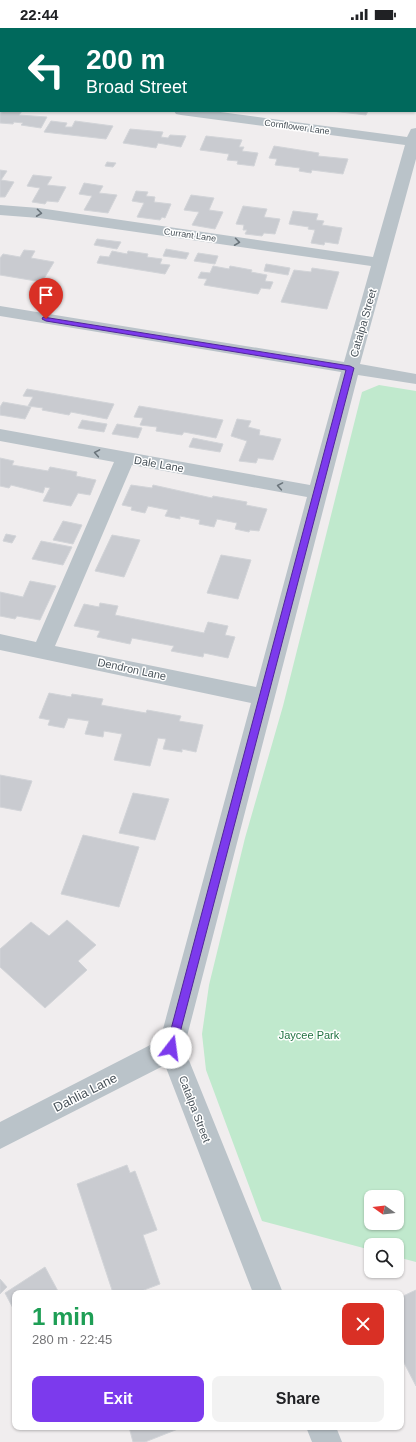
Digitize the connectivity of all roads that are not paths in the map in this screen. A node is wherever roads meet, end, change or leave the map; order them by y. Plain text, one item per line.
1 (190, 112) edge
2 (415, 137) edge
3 (0, 210) edge
4 (380, 263) junction
5 (0, 311) edge
6 (350, 368) junction
7 (416, 379) edge
8 (0, 435) edge
9 (126, 458) junction
10 (318, 493) junction
11 (0, 642) edge
12 (43, 650) junction
13 (264, 697) junction
14 (171, 1048) junction
15 (0, 1136) edge
16 (267, 1290) edge
17 (322, 1430) edge
18 (328, 1442) edge

1 - 2 street, Cornflower Lane
2 - 4 street, Catalpa Street
3 -> 4 street, Currant Lane
4 - 6 street, Catalpa Street
5 - 6 street
6 - 7 street
6 - 10 street, Catalpa Street
9 -> 8 street, Dale Lane
10 -> 9 street, Dale Lane
9 - 12 street
10 - 13 street, Catalpa Street
11 - 12 street, Dendron Lane
12 - 13 street, Dendron Lane
13 - 14 street, Catalpa Street
14 - 15 street, Dahlia Lane
14 - 16 street, Catalpa Street
17 - 18 street

